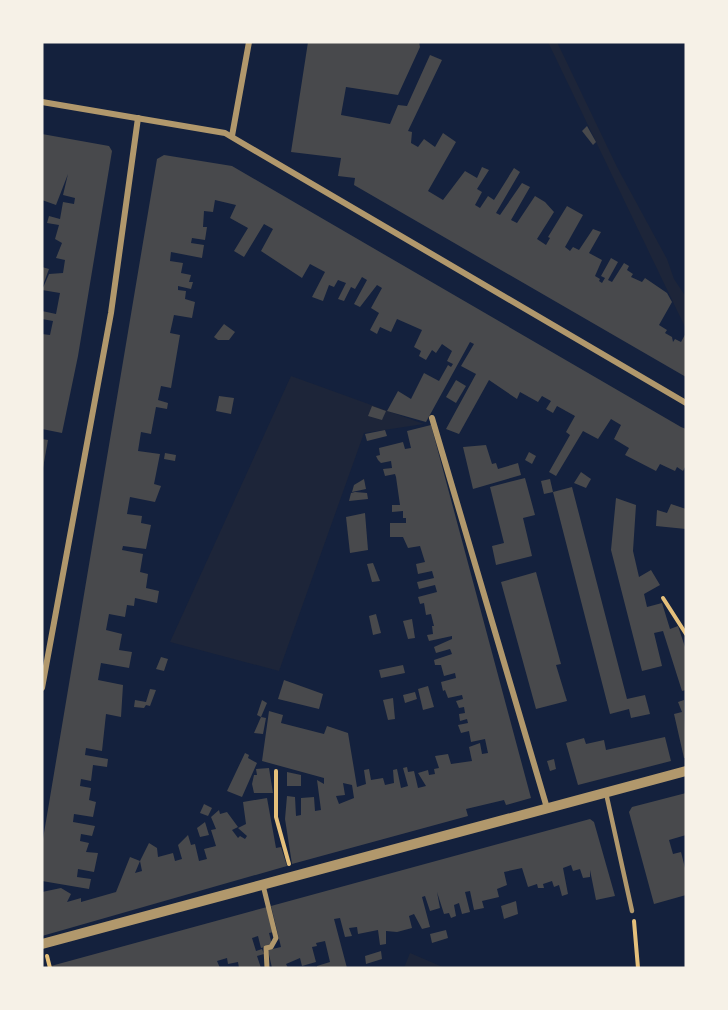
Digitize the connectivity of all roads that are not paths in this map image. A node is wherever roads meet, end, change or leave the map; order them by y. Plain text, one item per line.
1 (249, 42) edge
2 (42, 102) edge
3 (138, 118) junction
4 (232, 136) junction
5 (686, 403) edge
6 (432, 418) dead end
7 (42, 688) edge
8 (686, 771) edge
9 (606, 792) junction
10 (547, 808) junction
11 (263, 884) junction
12 (632, 911) road end
13 (42, 944) edge
14 (267, 968) edge

1 - 4 street
2 - 3 street
3 - 4 street
3 - 7 street
4 - 5 street
6 - 10 street
8 - 9 street
9 - 10 street
9 - 12 lane
10 - 11 street
11 - 13 street
11 - 14 street

